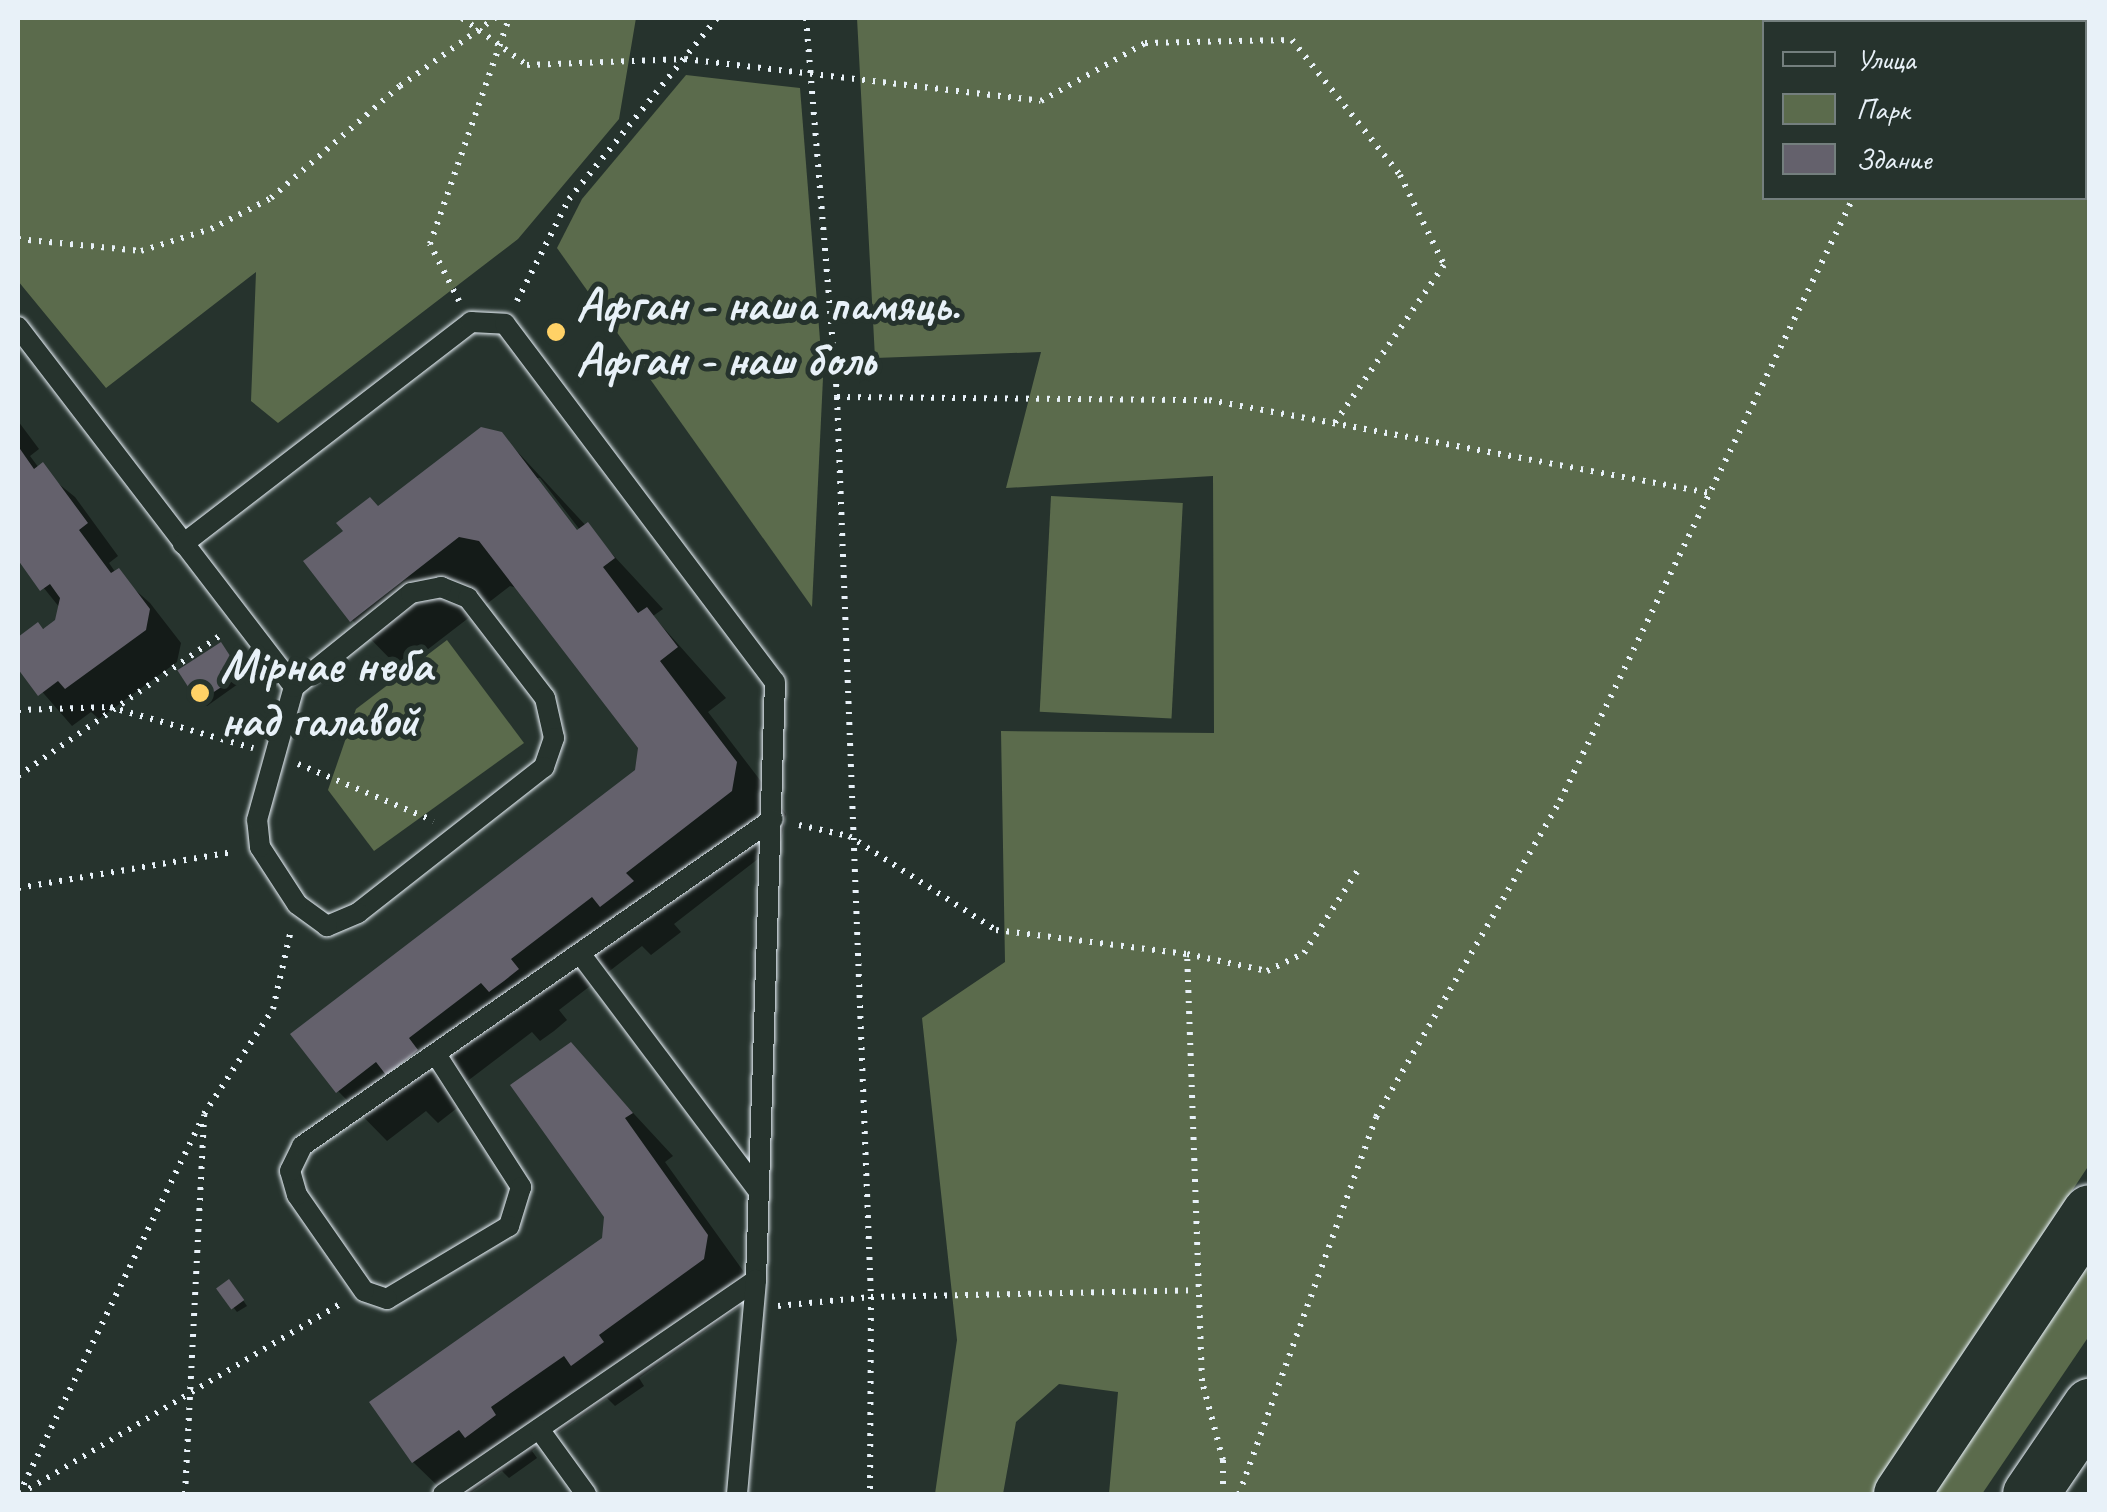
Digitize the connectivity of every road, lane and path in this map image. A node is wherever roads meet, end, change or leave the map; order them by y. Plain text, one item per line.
1 (462, 18) edge
2 (495, 18) edge
3 (509, 18) edge
4 (717, 18) edge
5 (806, 18) edge
6 (478, 29) junction
7 (499, 45) junction
8 (684, 58) junction
9 (810, 78) junction
10 (1852, 200) edge
11 (18, 238) edge
12 (471, 322) junction
13 (505, 324) junction
14 (18, 327) edge
15 (837, 397) junction
16 (1334, 424) junction
17 (1710, 492) junction
18 (183, 544) junction
19 (241, 622) junction
20 (294, 687) junction
21 (18, 776) edge
22 (773, 819) junction
23 (849, 836) junction
24 (260, 847) junction
25 (1360, 867) dead end
26 (18, 888) edge
27 (297, 904) junction
28 (1186, 954) junction
29 (582, 956) junction
30 (437, 1056) junction
31 (204, 1114) junction
32 (758, 1190) junction
33 (2090, 1212) edge
34 (756, 1280) junction
35 (1196, 1290) junction
36 (364, 1291) junction
37 (871, 1297) junction
38 (754, 1308) junction
39 (187, 1398) junction
40 (2090, 1406) edge
41 (539, 1428) junction
42 (19, 1494) edge
43 (185, 1494) edge
44 (442, 1494) edge
45 (586, 1494) edge
46 (737, 1494) edge
47 (870, 1494) edge
48 (1223, 1494) edge
49 (1239, 1494) edge
50 (1901, 1494) edge
51 (2030, 1494) edge

1 - 6 path
2 - 6 path
3 - 7 path
4 - 8 path
5 - 9 path
6 - 7 path
6 - 11 path
7 - 8 path
7 - 12 path
8 - 9 path
8 - 13 path
9 - 15 path
9 - 16 path
10 - 17 path
12 - 13 lane
12 - 18 lane
13 - 22 lane
14 - 18 lane
15 - 16 path
15 - 23 path
16 - 17 path
17 - 49 path
18 - 19 lane
19 - 20 lane
19 - 21 path
20 - 24 lane
20 - 27 lane
22 - 23 path
22 - 29 lane
22 - 32 lane
23 - 28 path
23 - 37 path
24 - 26 path
24 - 27 lane
25 - 28 path
27 - 31 path
28 - 35 path
29 - 30 lane
29 - 32 lane
30 - 36 lane
30 - 36 lane
31 - 39 path
31 - 42 path
32 - 34 lane
33 - 50 main road
34 - 38 lane
34 - 41 lane
35 - 37 path
35 - 48 path
36 - 39 path
37 - 38 path
37 - 47 path
38 - 46 lane
39 - 42 path
39 - 43 path
40 - 51 main road
41 - 44 lane
41 - 45 lane

